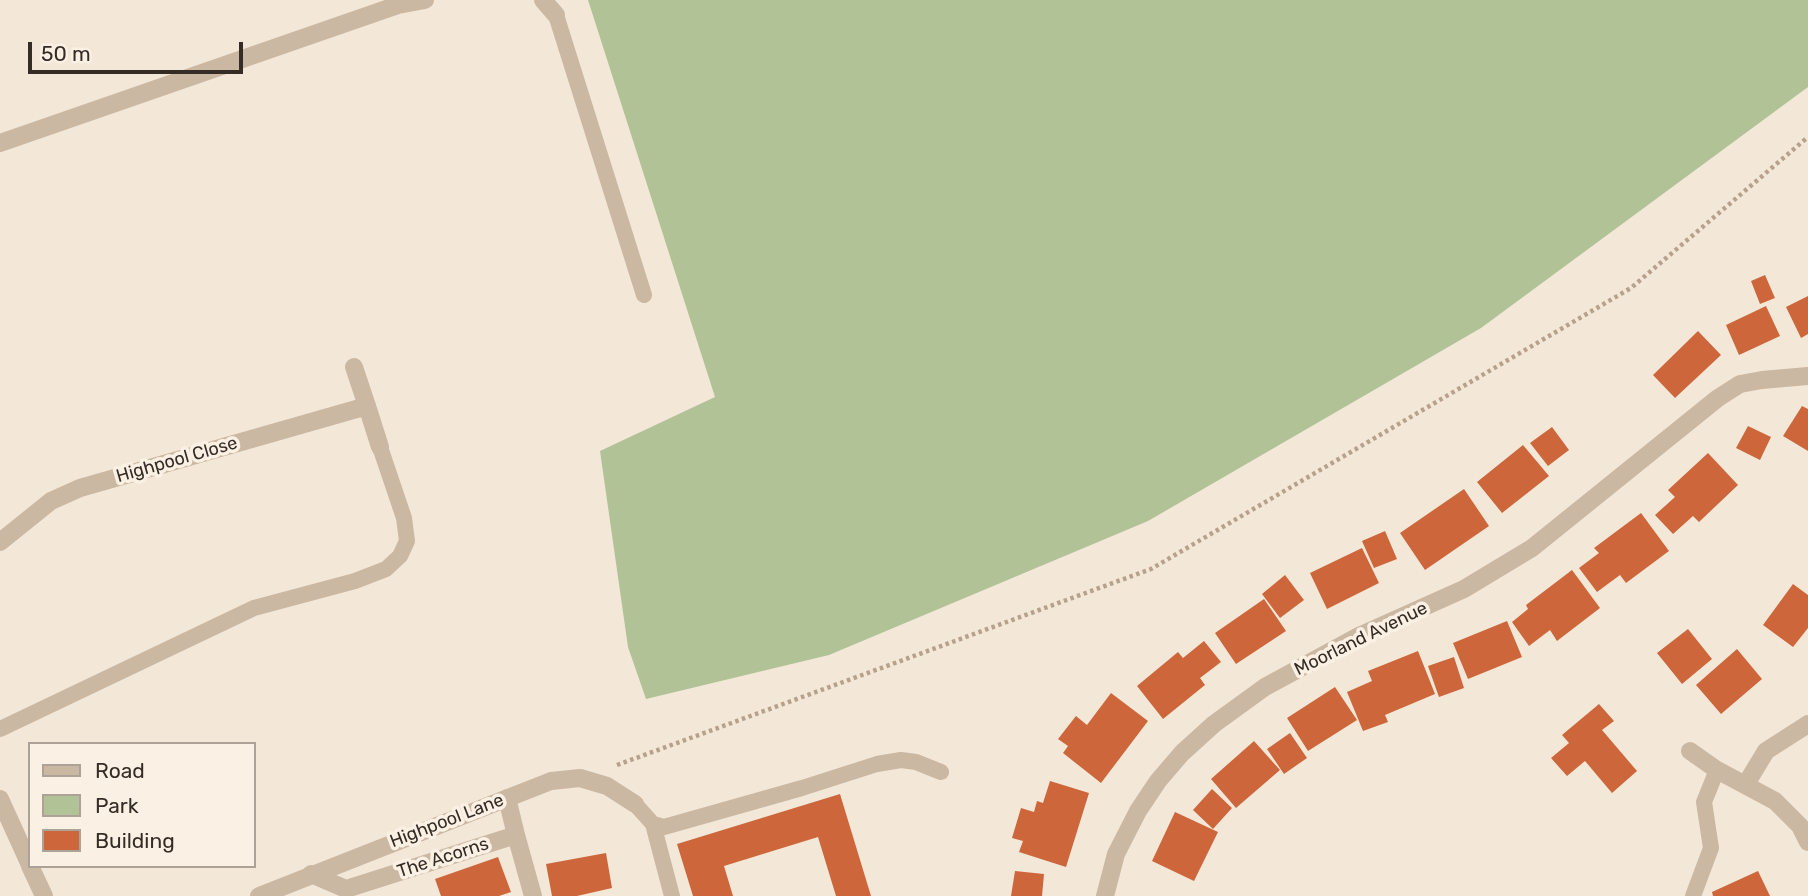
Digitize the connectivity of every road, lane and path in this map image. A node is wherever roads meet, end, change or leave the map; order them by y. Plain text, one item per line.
1 (425, 0) edge
2 (543, 0) edge
3 (556, 15) joint
4 (1808, 137) edge
5 (0, 143) edge
6 (644, 295) dead end
7 (354, 367) dead end
8 (1808, 376) edge
9 (367, 405) junction
10 (380, 447) joint
11 (0, 542) edge
12 (1808, 724) edge
13 (0, 729) edge
14 (1690, 751) dead end
15 (1717, 770) junction
16 (941, 772) dead end
17 (580, 778) junction
18 (1746, 784) junction
19 (507, 798) junction
20 (0, 799) edge
21 (635, 804) joint
22 (653, 824) junction
23 (516, 835) junction
24 (1808, 842) edge
25 (28, 862) edge
26 (31, 868) edge
27 (311, 874) junction
28 (44, 896) edge
29 (259, 896) edge
30 (533, 896) edge
31 (672, 896) edge
32 (1105, 896) edge
33 (1693, 896) edge

1 - 5 street
2 - 3 street
3 - 6 lane
4 - 17 path
7 - 9 street
8 - 32 street, Moorland Avenue
9 - 10 street
9 - 11 street, Highpool Close
10 - 13 lane
12 - 18 street
14 - 15 street
15 - 18 street
15 - 33 lane
16 - 22 lane
17 - 19 street, Highpool Lane
17 - 21 street, Highpool Lane
18 - 24 street
19 - 23 street
19 - 27 street, Highpool Lane
20 - 25 street
21 - 22 lane
22 - 31 lane
23 - 27 street, The Acorns
23 - 30 street
26 - 28 street
27 - 29 street, Highpool Lane

